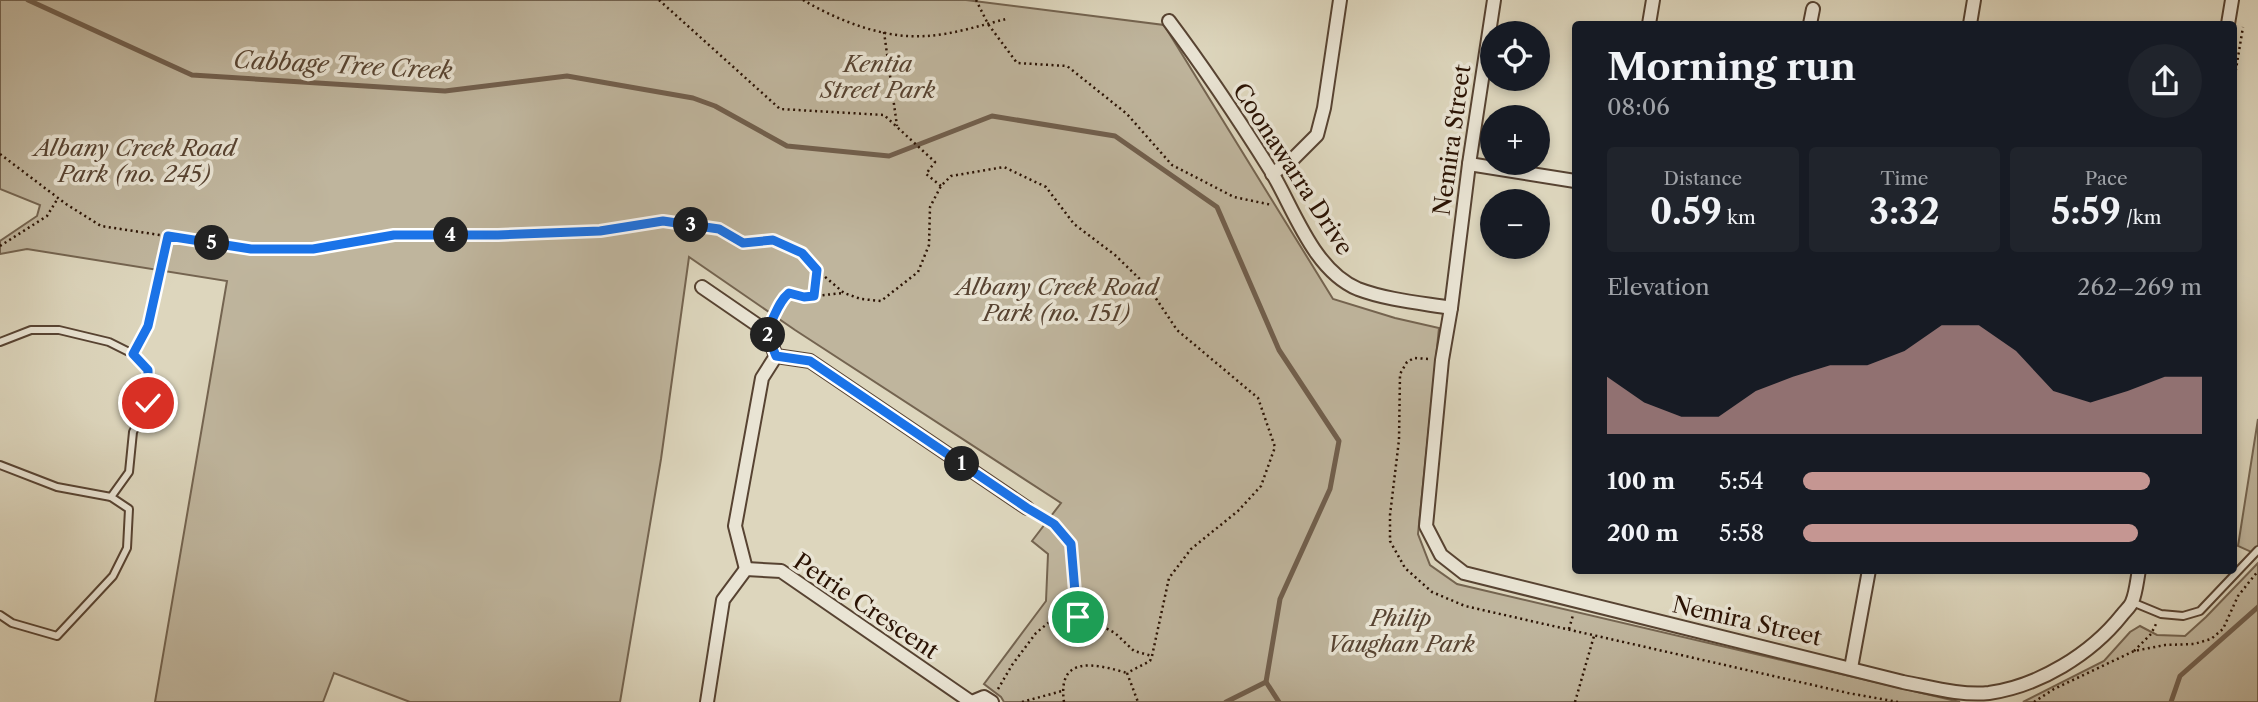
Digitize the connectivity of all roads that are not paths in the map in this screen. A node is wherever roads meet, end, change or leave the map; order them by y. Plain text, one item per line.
1 (1340, 0) edge
2 (1494, 0) edge
3 (1653, 0) edge
4 (1974, 0) edge
5 (2232, 0) edge
6 (1813, 9) dead end
7 (1169, 21) dead end
8 (1650, 21) edge
9 (1811, 21) edge
10 (1970, 21) edge
11 (2228, 21) edge
12 (1469, 164) junction
13 (1272, 173) junction
14 (1572, 181) edge
15 (702, 287) dead end
16 (1451, 308) junction
17 (0, 342) edge
18 (776, 356) junction
19 (0, 465) edge
20 (111, 497) junction
21 (1027, 508) road end
22 (2258, 550) edge
23 (746, 569) junction
24 (2237, 572) edge
25 (1868, 574) edge
26 (2138, 574) edge
27 (2235, 574) edge
28 (2132, 602) junction
29 (0, 615) edge
30 (1851, 668) junction
31 (992, 701) edge
32 (707, 702) edge
33 (971, 702) edge

1 - 13 street
2 - 12 street, Nemira Street
3 - 8 street
4 - 10 street
5 - 11 street
6 - 9 street
7 - 13 street, Coonawarra Drive
12 - 14 street
12 - 16 street, Nemira Street
13 - 16 street, Coonawarra Drive
15 - 18 street
16 - 30 street, Nemira Street
17 - 20 lane
18 - 21 street
18 - 23 street
19 - 20 lane
20 - 29 lane
22 - 24 lane
23 - 32 street
23 - 33 street, Petrie Crescent
25 - 30 street
26 - 28 street, Nemira Street
27 - 28 lane
28 - 30 street, Nemira Street
31 - 33 street, Petrie Crescent

